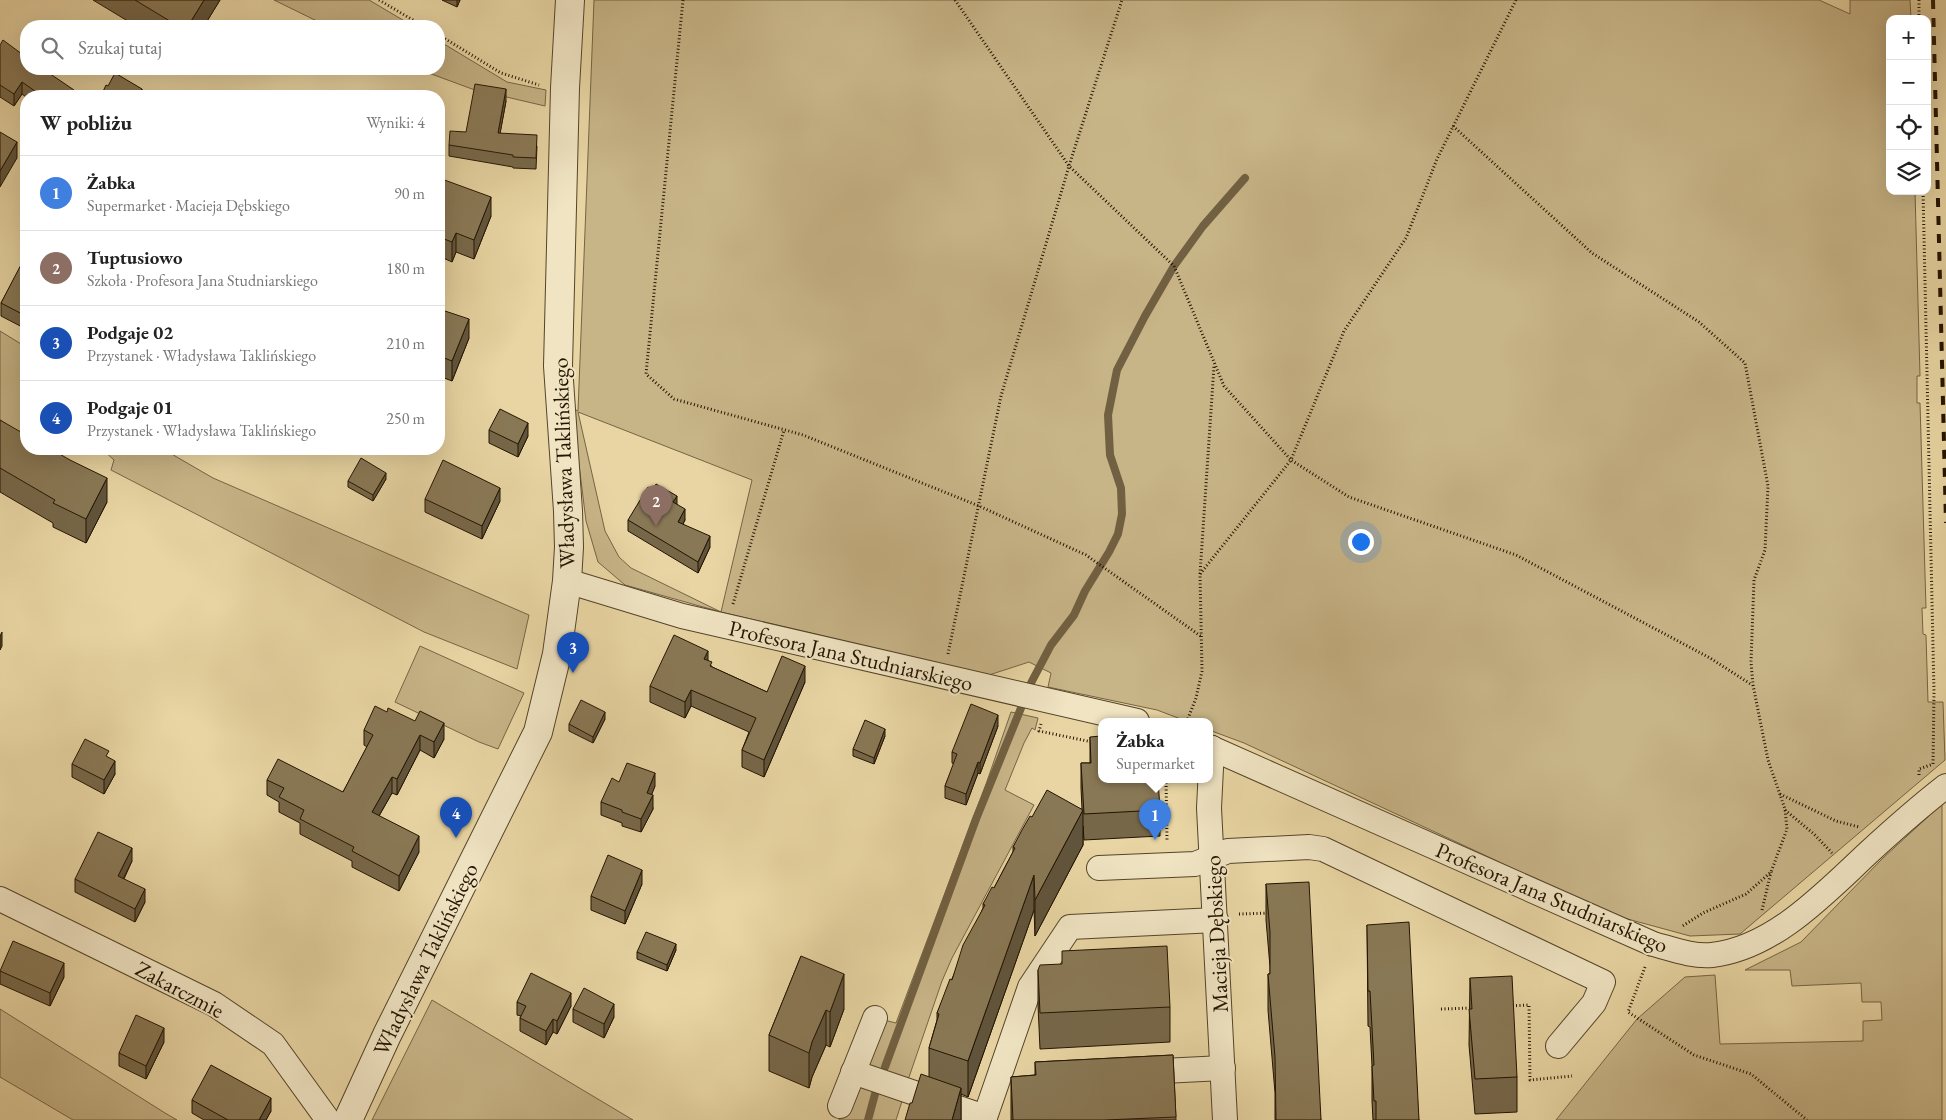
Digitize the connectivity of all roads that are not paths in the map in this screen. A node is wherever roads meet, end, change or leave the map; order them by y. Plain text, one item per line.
1 (570, 0) edge
2 (567, 581) junction
3 (1124, 718) edge
4 (1213, 749) edge
5 (1209, 783) edge
6 (1946, 786) edge
7 (1213, 857) junction
8 (1099, 868) dead end
9 (0, 899) edge
10 (1222, 917) junction
11 (1040, 970) junction
12 (1070, 970) edge
13 (875, 1018) dead end
14 (1558, 1046) dead end
15 (1223, 1068) junction
16 (853, 1072) junction
17 (1125, 1073) edge
18 (840, 1106) dead end
19 (985, 1119) edge
20 (328, 1120) edge
21 (348, 1120) edge
22 (1225, 1120) edge

1 - 2 street, Władysława Taklińskiego
2 - 3 street, Profesora Jana Studniarskiego
2 - 21 street, Władysława Taklińskiego
4 - 6 street, Profesora Jana Studniarskiego
5 - 7 street, Macieja Dębskiego
7 - 8 street
7 - 10 street, Macieja Dębskiego
7 - 14 street
9 - 20 street, Zakarczmie
10 - 11 street
10 - 15 street, Macieja Dębskiego
11 - 12 street
11 - 19 street
13 - 16 street
15 - 17 street
15 - 22 street, Macieja Dębskiego
16 - 18 street
16 - 19 street

